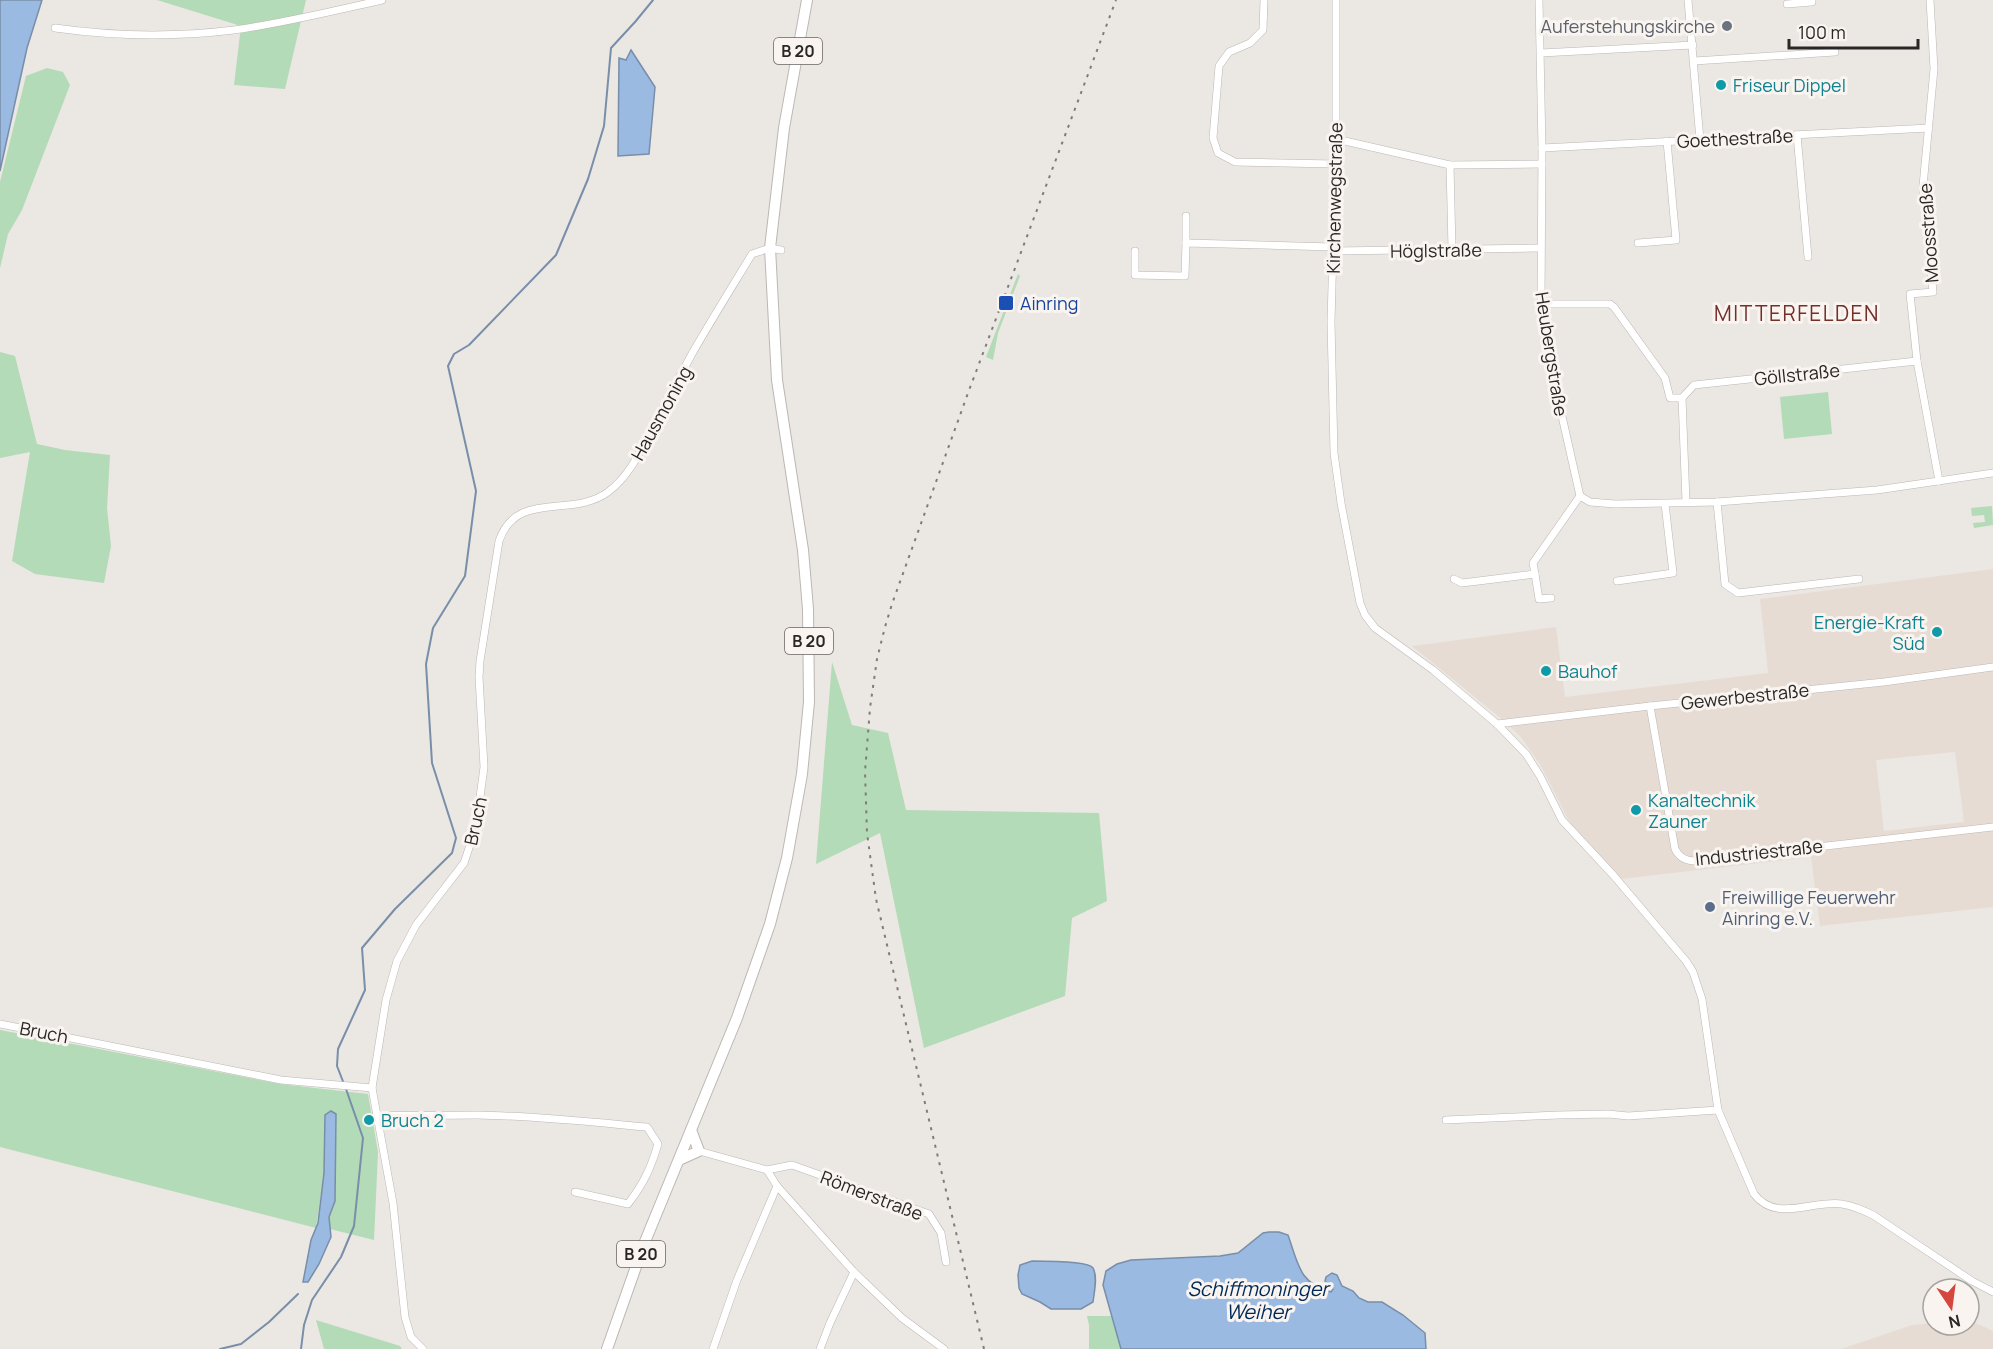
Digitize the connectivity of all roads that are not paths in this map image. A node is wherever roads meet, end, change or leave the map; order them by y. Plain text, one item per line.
1 (382, 0) edge
2 (807, 0) edge
3 (1264, 0) edge
4 (1336, 0) edge
5 (1539, 0) edge
6 (1688, 0) edge
7 (1812, 0) edge
8 (1930, 0) edge
9 (1786, 4) dead end
10 (55, 28) dead end
11 (1693, 45) junction
12 (1835, 52) dead end
13 (1541, 53) junction
14 (1694, 61) junction
15 (1929, 128) junction
16 (1797, 135) junction
17 (1336, 139) junction
18 (1700, 140) junction
19 (1667, 141) junction
20 (1542, 148) junction
21 (1335, 164) junction
22 (1542, 164) junction
23 (1450, 165) junction
24 (1186, 216) dead end
25 (1186, 243) junction
26 (1638, 243) dead end
27 (1540, 248) junction
28 (776, 249) junction
29 (1333, 249) junction
30 (1452, 249) junction
31 (1135, 250) dead end
32 (1808, 257) dead end
33 (1541, 304) junction
34 (1917, 361) junction
35 (1682, 398) junction
36 (1993, 473) edge
37 (1939, 481) junction
38 (1580, 496) junction
39 (1717, 501) junction
40 (1686, 502) junction
41 (1665, 504) junction
42 (502, 531) joint
43 (1535, 574) junction
44 (1454, 579) dead end
45 (1859, 579) dead end
46 (1617, 581) dead end
47 (1551, 598) dead end
48 (1993, 667) edge
49 (1650, 706) junction
50 (1497, 724) junction
51 (1993, 826) edge
52 (0, 1024) edge
53 (372, 1088) junction
54 (1718, 1110) junction
55 (376, 1115) junction
56 (1446, 1120) dead end
57 (691, 1130) junction
58 (699, 1151) junction
59 (679, 1160) junction
60 (766, 1170) junction
61 (777, 1186) junction
62 (575, 1192) dead end
63 (946, 1262) dead end
64 (854, 1272) junction
65 (1993, 1292) edge
66 (423, 1349) edge
67 (607, 1349) edge
68 (713, 1349) edge
69 (820, 1349) edge
70 (944, 1349) edge

1 - 10 street
2 - 28 main road, B 20
3 - 21 street
4 - 17 street, Kirchenwegstraße
5 - 13 street, Heubergstraße
6 - 11 street
7 - 9 street
8 - 15 street, Moosstraße
11 - 13 street
11 - 14 street
12 - 14 street
13 - 20 street, Heubergstraße
14 - 18 street
15 - 16 street, Goethestraße
15 - 34 street, Moosstraße
16 - 18 street, Goethestraße
16 - 32 street
17 - 21 street, Kirchenwegstraße
17 - 23 street
18 - 19 street, Goethestraße
19 - 20 street, Goethestraße
19 - 26 street
20 - 22 street, Heubergstraße
21 - 29 street, Kirchenwegstraße
22 - 23 street
22 - 27 street, Heubergstraße
23 - 30 street
24 - 25 street
25 - 29 street, Höglstraße
25 - 31 street
27 - 30 street, Höglstraße
27 - 33 street, Heubergstraße
28 - 42 street, Hausmoning
28 - 57 main road, B 20
29 - 30 street, Höglstraße
29 - 50 street, Kirchenwegstraße
33 - 35 street
33 - 38 street, Heubergstraße
34 - 35 street, Göllstraße
34 - 37 street, Moosstraße
35 - 40 street
36 - 37 street
37 - 39 street
38 - 41 street
38 - 43 street
39 - 40 street
39 - 45 street
40 - 41 street
41 - 46 street
42 - 53 street, Bruch
43 - 44 street
43 - 47 street
48 - 49 street, Gewerbestraße
49 - 50 street, Gewerbestraße
49 - 51 street, Industriestraße
50 - 54 street, Kirchenwegstraße
52 - 53 street, Bruch
53 - 55 street, Bruch
54 - 56 street
54 - 65 street, Kirchenwegstraße
55 - 62 street
55 - 66 street, Bruch
57 - 58 main road
57 - 59 main road, B 20
58 - 59 main road
58 - 60 street, Römerstraße
59 - 67 main road, B 20
60 - 61 street
60 - 63 street, Römerstraße
61 - 64 street
61 - 68 street
64 - 69 street
64 - 70 street

